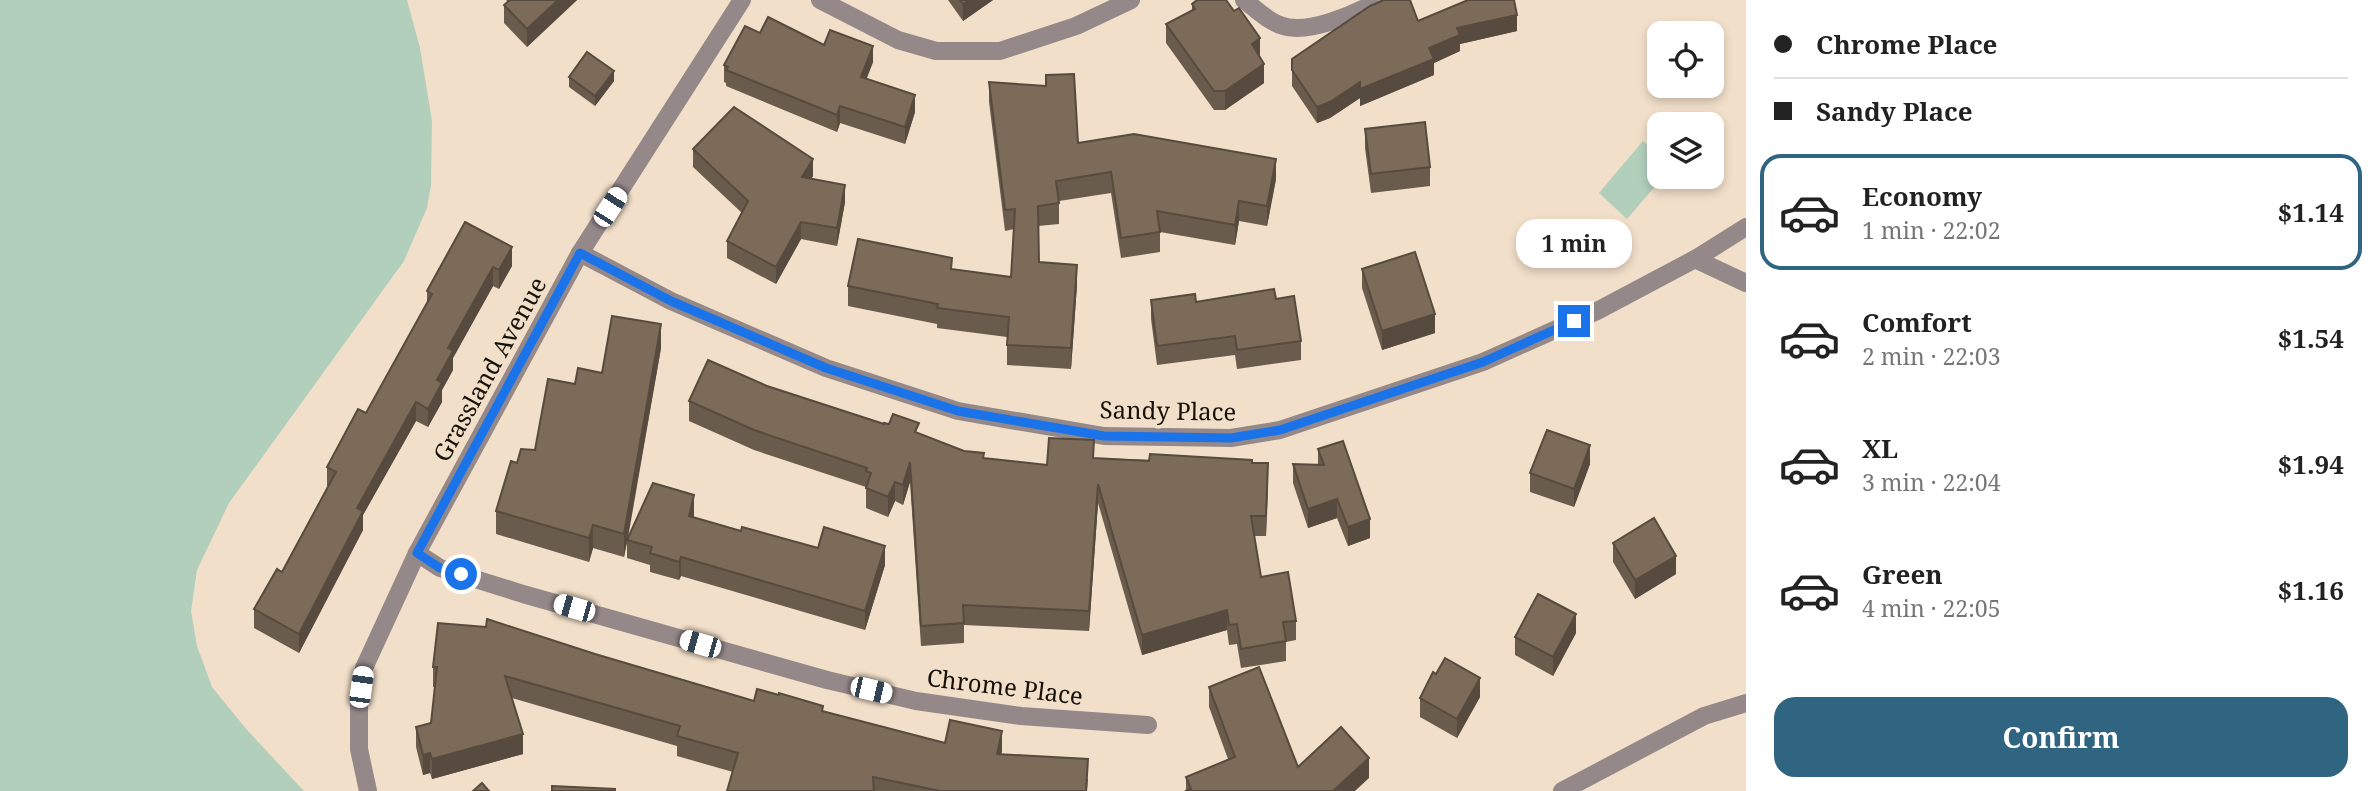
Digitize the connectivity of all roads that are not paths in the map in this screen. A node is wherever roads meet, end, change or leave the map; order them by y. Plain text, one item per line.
1 (743, 0) edge
2 (820, 0) edge
3 (1131, 0) edge
4 (1244, 0) edge
5 (1380, 0) edge
6 (1746, 227) edge
7 (580, 253) junction
8 (1695, 258) junction
9 (1746, 283) edge
10 (417, 553) junction
11 (1746, 703) edge
12 (1147, 724) dead end
13 (368, 791) edge
14 (1562, 791) edge

1 - 7 street, Grassland Avenue
2 - 3 street
4 - 5 street
6 - 8 street, Sandy Place
7 - 8 street, Sandy Place
7 - 10 street, Grassland Avenue
8 - 9 street
10 - 12 street, Chrome Place
10 - 13 street, Grassland Avenue
11 - 14 street

